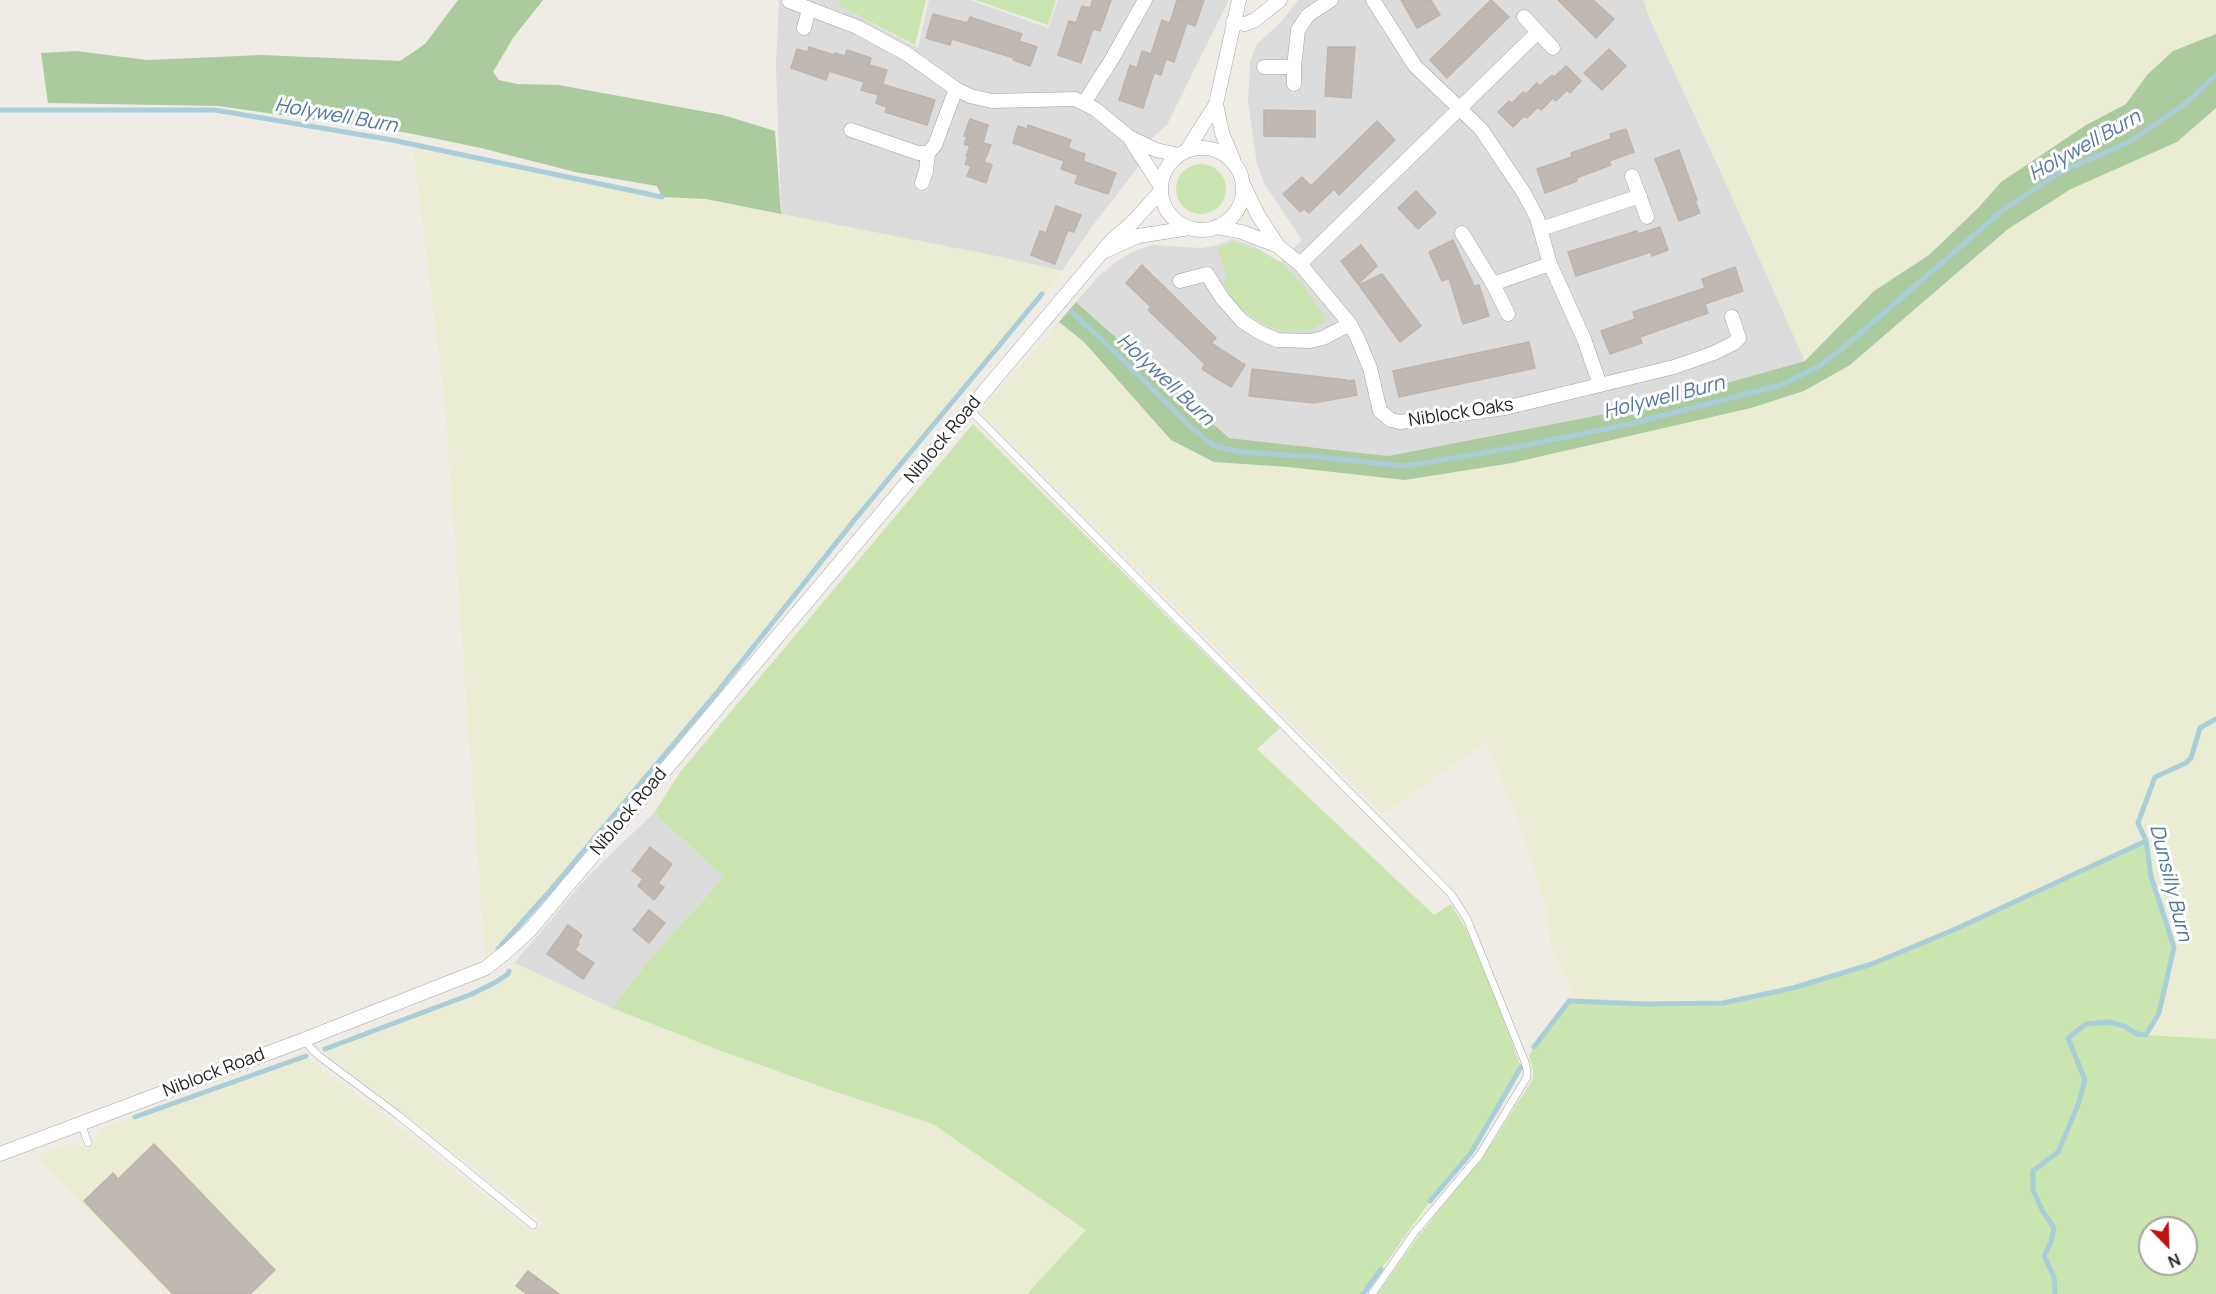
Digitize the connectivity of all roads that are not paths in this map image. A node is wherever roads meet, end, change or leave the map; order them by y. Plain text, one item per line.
1 (1145, 0) edge
2 (1239, 0) edge
3 (1280, 0) edge
4 (1331, 0) edge
5 (1373, 0) edge
6 (789, 1) edge
7 (809, 9) junction
8 (1524, 16) dead end
9 (1233, 22) junction
10 (804, 28) dead end
11 (1538, 32) junction
12 (1553, 48) dead end
13 (1264, 67) dead end
14 (1294, 67) junction
15 (1294, 84) dead end
16 (956, 89) junction
17 (1084, 103) junction
18 (1216, 104) junction
19 (1460, 110) junction
20 (850, 129) dead end
21 (1129, 137) junction
22 (1183, 152) junction
23 (928, 153) junction
24 (1234, 162) junction
25 (1632, 176) dead end
26 (922, 183) dead end
27 (1244, 186) junction
28 (1161, 189) junction
29 (1640, 196) junction
30 (1647, 217) dead end
31 (1190, 228) junction
32 (1216, 228) junction
33 (1541, 229) junction
34 (1462, 233) dead end
35 (1278, 246) junction
36 (1102, 252) junction
37 (1300, 264) junction
38 (1550, 264) junction
39 (1180, 281) dead end
40 (1493, 284) junction
41 (1508, 314) dead end
42 (1732, 317) dead end
43 (1350, 324) junction
44 (1600, 385) junction
45 (969, 409) junction
46 (303, 1040) junction
47 (81, 1123) junction
48 (88, 1143) dead end
49 (0, 1154) edge
50 (533, 1225) dead end
51 (1372, 1294) edge

1 - 17 street
2 - 9 street
3 - 9 street
4 - 14 street
5 - 19 street
6 - 7 street
7 - 10 street
7 - 16 street
8 - 11 street
9 - 18 street
11 - 12 street
11 - 19 street
13 - 14 street
14 - 15 street
16 - 17 street
16 - 23 street
17 - 21 street
18 - 22 street
18 - 24 street
19 - 33 street
19 - 37 street
20 - 23 street
21 - 22 street
21 - 28 street
22 - 24 street
22 - 28 street
23 - 26 street
24 - 27 street
25 - 29 street
27 - 32 street
27 - 35 street, Niblock Oaks
28 - 31 street
28 - 36 street, Niblock Road
29 - 30 street
29 - 33 street
31 - 32 street
31 - 36 street, Niblock Road
32 - 35 street, Niblock Oaks
33 - 38 street
34 - 40 street
35 - 37 street, Niblock Oaks
36 - 45 street, Niblock Road
37 - 43 street, Niblock Oaks
38 - 40 street
38 - 44 street
39 - 43 street
40 - 41 street
42 - 44 street, Niblock Oaks
43 - 44 street, Niblock Oaks
45 - 46 street, Niblock Road
45 - 51 lane
46 - 47 street, Niblock Road
46 - 50 lane
47 - 48 lane
47 - 49 street, Niblock Road

